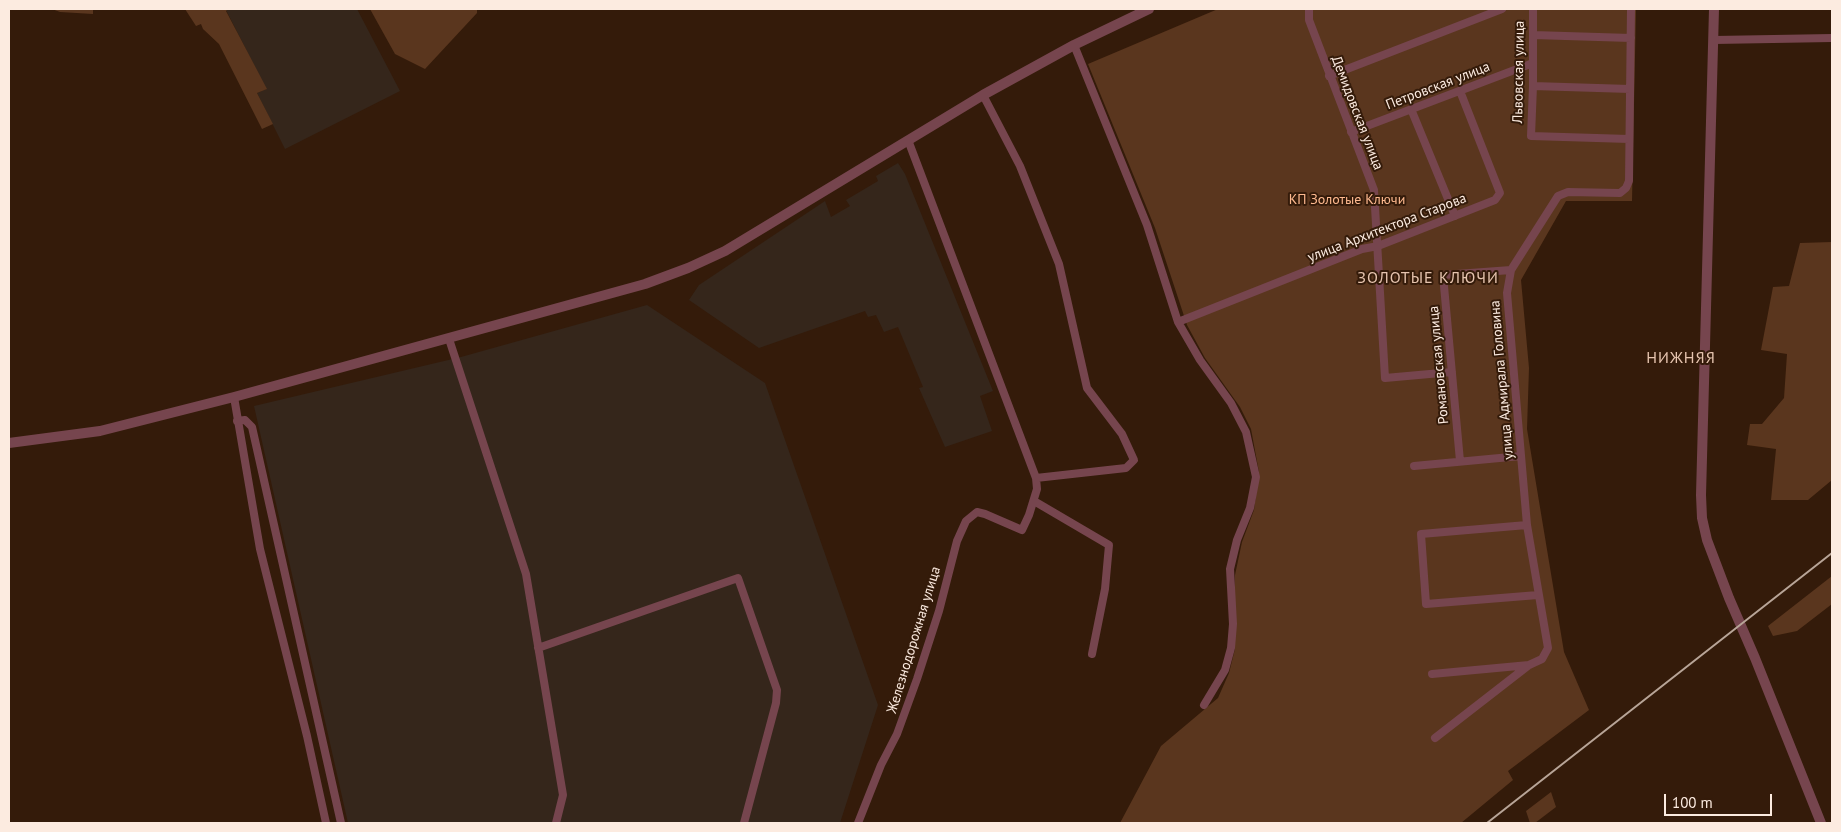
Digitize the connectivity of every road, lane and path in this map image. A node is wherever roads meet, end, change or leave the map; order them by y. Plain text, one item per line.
1 (1149, 9) edge
2 (1309, 9) edge
3 (1502, 9) edge
4 (1533, 9) edge
5 (1631, 9) edge
6 (1714, 9) edge
7 (1533, 35) junction
8 (1631, 38) junction
9 (1832, 38) edge
10 (1714, 40) junction
11 (1074, 45) junction
12 (1533, 63) junction
13 (1329, 76) junction
14 (1533, 86) junction
15 (1630, 89) junction
16 (1460, 91) junction
17 (983, 95) junction
18 (1411, 109) junction
19 (1352, 132) junction
20 (1629, 139) junction
21 (908, 140) junction
22 (1455, 216) junction
23 (1378, 246) junction
24 (1511, 270) junction
25 (1178, 322) junction
26 (449, 339) junction
27 (1452, 372) junction
28 (234, 397) junction
29 (237, 421) junction
30 (9, 443) edge
31 (1521, 456) junction
32 (1460, 461) junction
33 (1414, 466) dead end
34 (1036, 478) junction
35 (1034, 501) junction
36 (1527, 526) junction
37 (1538, 595) junction
38 (538, 648) junction
39 (1092, 654) dead end
40 (1529, 666) junction
41 (1432, 674) dead end
42 (1204, 705) dead end
43 (1435, 738) dead end
44 (326, 823) edge
45 (341, 823) edge
46 (556, 823) edge
47 (744, 823) edge
48 (858, 823) edge
49 (1822, 823) edge

1 - 11 street
2 - 13 street, Демидовская улица
3 - 13 street
4 - 7 street, Львовская улица
5 - 8 street, улица Адмирала Головина
6 - 10 street
7 - 8 street
7 - 12 street, Львовская улица
8 - 15 street, улица Адмирала Головина
9 - 10 street
10 - 49 street
11 - 17 street
11 - 25 street
12 - 14 street, Львовская улица
12 - 16 street, Петровская улица
13 - 19 street, Демидовская улица
14 - 15 street
14 - 20 street, Львовская улица
15 - 20 street, улица Адмирала Головина
16 - 18 street, Петровская улица
16 - 22 street, улица Архитектора Старова
17 - 21 street
17 - 34 street
18 - 19 street, Петровская улица
18 - 22 street
19 - 23 street, Демидовская улица
20 - 24 street, улица Адмирала Головина
21 - 26 street
21 - 34 street
22 - 23 street, улица Архитектора Старова
23 - 25 street, улица Архитектора Старова
23 - 27 street, Демидовская улица
24 - 27 street, Романовская улица
24 - 31 street, улица Адмирала Головина
25 - 42 street
26 - 28 street
26 - 38 street
27 - 32 street, Романовская улица
28 - 29 street
28 - 30 street
29 - 44 street
29 - 45 street
31 - 32 street
31 - 36 street, улица Адмирала Головина
32 - 33 street
34 - 35 street
35 - 39 street
35 - 48 street, Железнодорожная улица
36 - 37 street, улица Адмирала Головина
36 - 37 street
37 - 40 street, улица Адмирала Головина
38 - 46 street
38 - 47 street
40 - 41 street
40 - 43 street, улица Адмирала Головина

